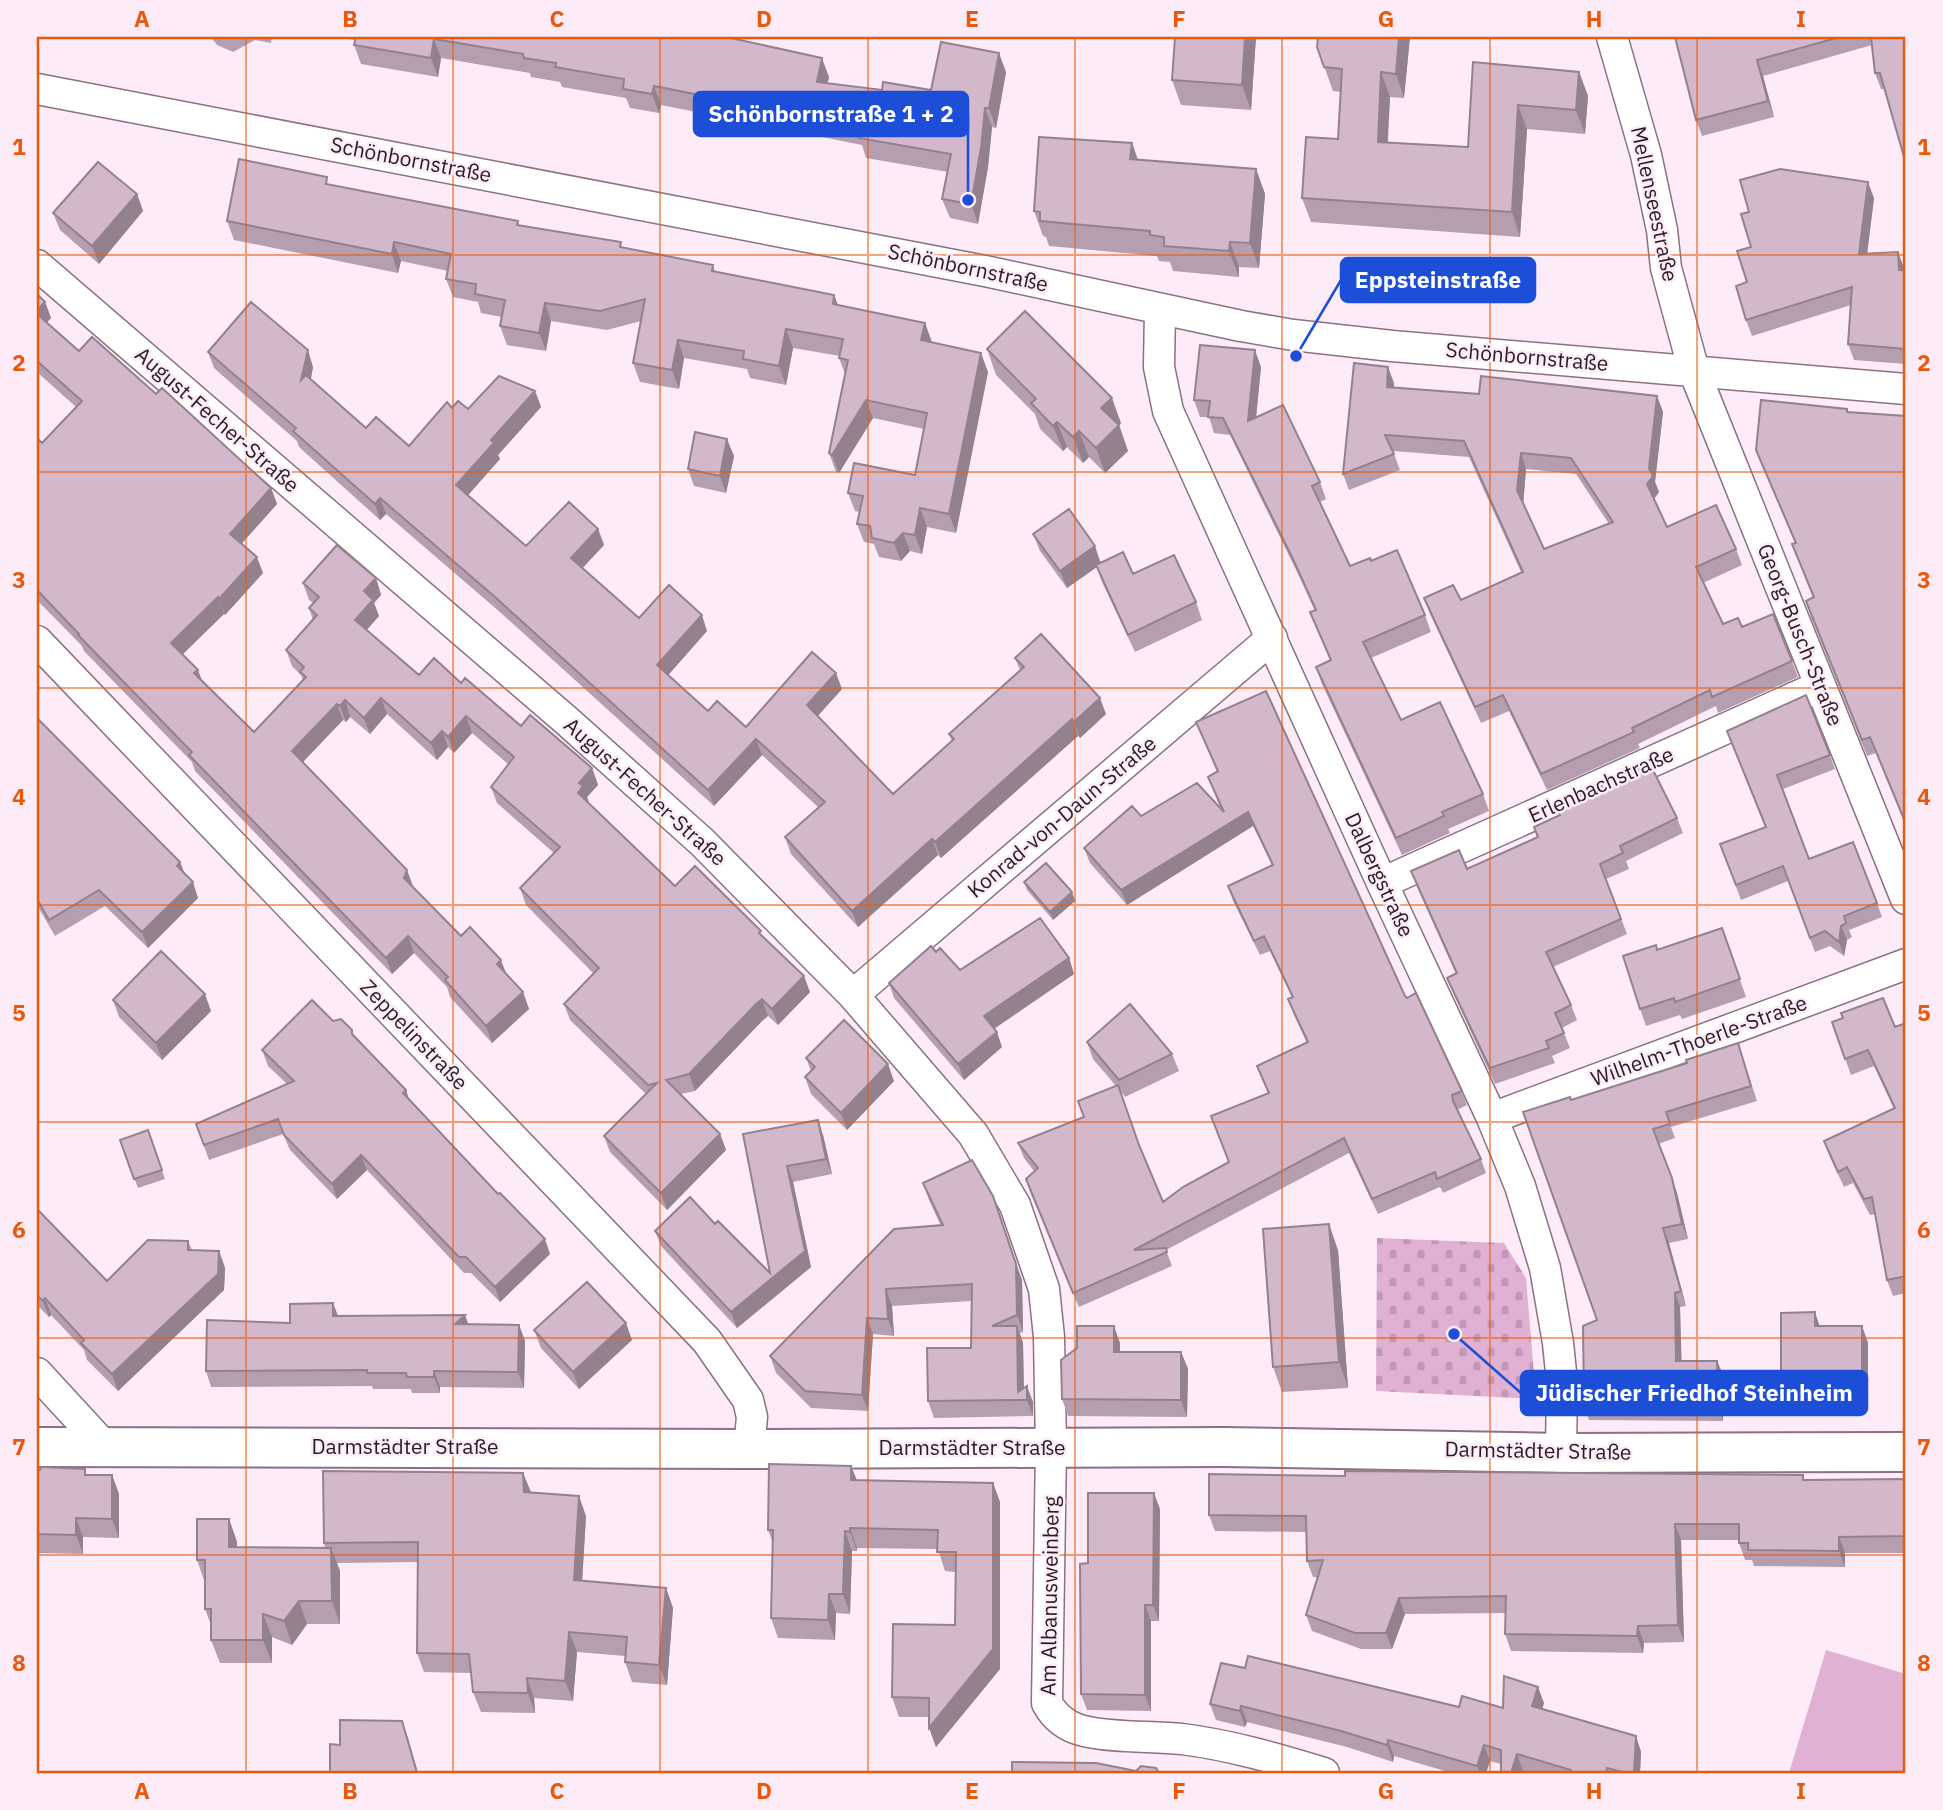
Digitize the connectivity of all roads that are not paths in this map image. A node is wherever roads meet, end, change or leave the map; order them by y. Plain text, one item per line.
1 (1612, 37) edge
2 (37, 89) edge
3 (37, 265) edge
4 (1160, 309) junction
5 (1694, 371) junction
6 (1906, 389) edge
7 (1272, 638) junction
8 (37, 641) edge
9 (1820, 686) junction
10 (1382, 883) junction
11 (1906, 899) edge
12 (1906, 964) edge
13 (853, 995) junction
14 (1492, 1118) junction
15 (37, 1373) edge
16 (37, 1447) edge
17 (1051, 1447) junction
18 (106, 1448) junction
19 (749, 1449) junction
20 (1906, 1452) edge
21 (1561, 1453) junction
22 (1324, 1773) edge

1 - 5 street, Mellenseestraße
2 - 4 street, Schönbornstraße
3 - 13 street, August-Fecher-Straße
4 - 5 street, Schönbornstraße
4 - 7 street, Dalbergstraße
5 - 6 street, Schönbornstraße
5 - 9 street, Georg-Busch-Straße
7 - 10 street, Dalbergstraße
7 - 13 street, Konrad-von-Daun-Straße
8 - 19 street, Zeppelinstraße
9 - 10 street, Erlenbachstraße
9 - 11 street, Georg-Busch-Straße
10 - 14 street, Dalbergstraße
12 - 14 street, Wilhelm-Thoerle-Straße
13 - 17 street, August-Fecher-Straße
14 - 21 street, Dalbergstraße
15 - 18 street
16 - 18 street, Darmstädter Straße
17 - 19 street, Darmstädter Straße
17 - 21 street, Darmstädter Straße
17 - 22 street, Am Albanusweinberg
18 - 19 street, Darmstädter Straße
20 - 21 street, Darmstädter Straße

